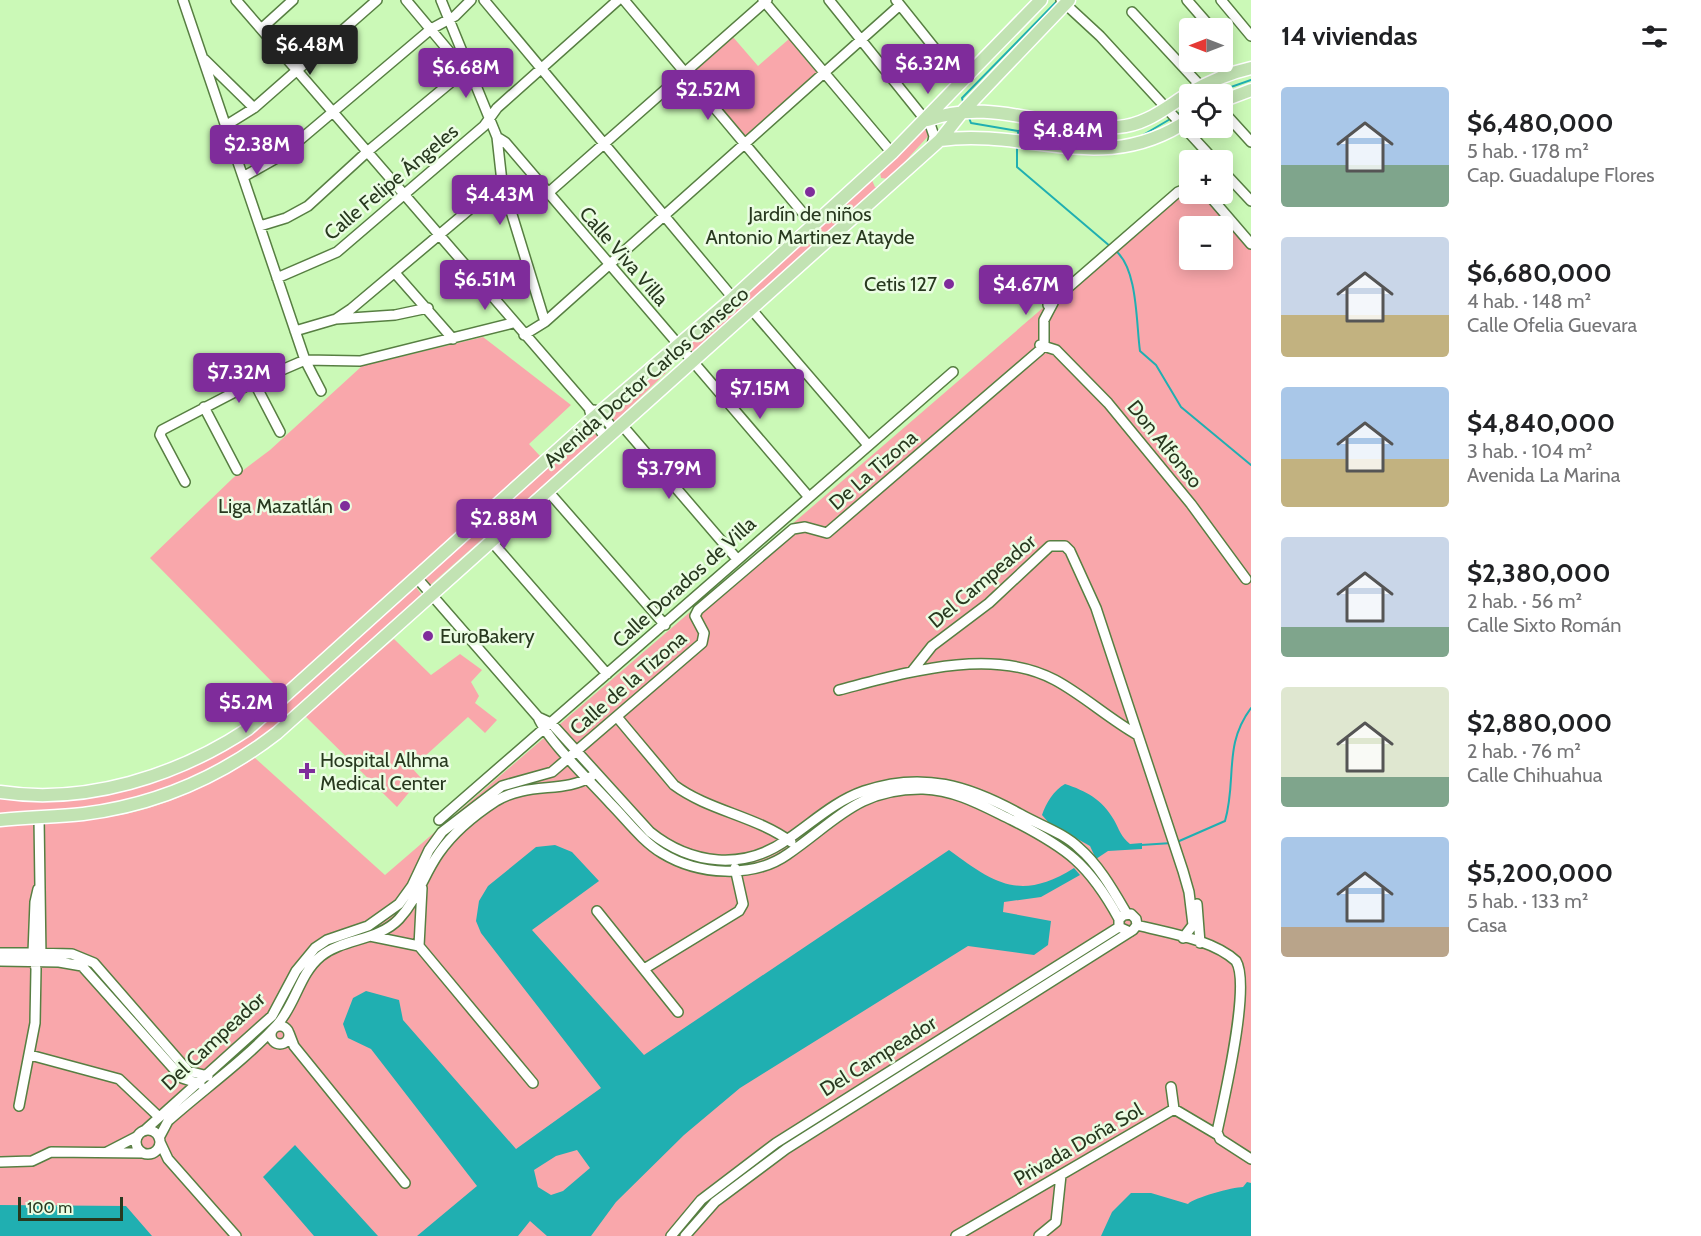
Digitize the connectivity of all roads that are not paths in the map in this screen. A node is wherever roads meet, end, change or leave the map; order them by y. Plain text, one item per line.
1 (183, 0) edge
2 (236, 0) edge
3 (293, 0) edge
4 (376, 0) edge
5 (406, 0) edge
6 (441, 0) edge
7 (471, 0) edge
8 (484, 0) edge
9 (618, 0) edge
10 (624, 0) edge
11 (829, 0) edge
12 (1041, 0) edge
13 (1202, 0) edge
14 (1221, 0) edge
15 (765, 1) edge
16 (1065, 1) edge
17 (898, 3) edge
18 (1190, 4) edge
19 (1132, 12) dead end
20 (1202, 18) edge
21 (448, 19) junction
22 (261, 29) junction
23 (431, 29) junction
24 (1251, 36) edge
25 (861, 40) junction
26 (202, 57) junction
27 (468, 68) junction
28 (1251, 68) edge
29 (541, 69) junction
30 (296, 70) junction
31 (972, 70) junction
32 (685, 72) junction
33 (824, 73) junction
34 (1198, 84) edge
35 (1212, 84) edge
36 (1251, 90) edge
37 (1233, 97) edge
38 (1179, 103) edge
39 (254, 108) junction
40 (965, 108) junction
41 (1166, 109) junction
42 (333, 111) junction
43 (1179, 118) edge
44 (489, 119) junction
45 (924, 122) junction
46 (1233, 122) edge
47 (225, 126) junction
48 (1179, 126) edge
49 (497, 137) junction
50 (1197, 138) edge
51 (1251, 142) edge
52 (604, 143) junction
53 (936, 143) junction
54 (745, 144) junction
55 (1206, 150) edge
56 (368, 152) junction
57 (892, 153) junction
58 (874, 169) junction
59 (243, 177) junction
60 (502, 182) junction
61 (1233, 182) edge
62 (893, 183) junction
63 (404, 194) junction
64 (547, 194) junction
65 (1179, 195) edge
66 (1251, 201) edge
67 (1216, 204) edge
68 (664, 216) junction
69 (813, 225) junction
70 (260, 226) junction
71 (438, 234) junction
72 (1251, 244) edge
73 (609, 266) junction
74 (395, 273) junction
75 (277, 278) junction
76 (733, 297) junction
77 (428, 308) junction
78 (752, 310) junction
79 (336, 319) junction
80 (545, 322) junction
81 (513, 323) junction
82 (296, 331) junction
83 (524, 335) junction
84 (453, 339) junction
85 (677, 345) junction
86 (1039, 348) junction
87 (305, 360) junction
88 (692, 361) junction
89 (953, 372) dead end
90 (254, 382) junction
91 (321, 391) dead end
92 (204, 407) junction
93 (594, 413) junction
94 (613, 430) junction
95 (280, 432) dead end
96 (868, 445) junction
97 (237, 470) dead end
98 (185, 482) dead end
99 (547, 490) junction
100 (808, 496) junction
101 (492, 542) junction
102 (737, 559) junction
103 (417, 578) junction
104 (1246, 579) dead end
105 (431, 595) junction
106 (698, 610) joint
107 (665, 625) junction
108 (913, 670) junction
109 (607, 674) junction
110 (839, 690) dead end
111 (286, 696) junction
112 (300, 712) junction
113 (263, 716) junction
114 (617, 717) junction
115 (547, 726) junction
116 (1136, 734) junction
117 (269, 739) junction
118 (573, 754) junction
119 (545, 775) junction
120 (592, 776) junction
121 (549, 786) junction
122 (910, 786) junction
123 (0, 792) edge
124 (39, 818) junction
125 (0, 820) edge
126 (438, 820) dead end
127 (788, 840) junction
128 (1177, 845) junction
129 (797, 847) junction
130 (734, 860) junction
131 (735, 871) junction
132 (422, 886) junction
133 (399, 904) junction
134 (597, 911) dead end
135 (382, 917) junction
136 (396, 920) junction
137 (1122, 920) junction
138 (420, 927) junction
139 (1133, 928) junction
140 (370, 936) junction
141 (1183, 938) junction
142 (396, 941) junction
143 (1200, 943) junction
144 (419, 946) junction
145 (0, 953) edge
146 (37, 959) junction
147 (77, 959) junction
148 (0, 961) edge
149 (644, 969) junction
150 (1021, 994) junction
151 (130, 1004) junction
152 (288, 1009) junction
153 (122, 1010) junction
154 (678, 1012) dead end
155 (272, 1016) junction
156 (258, 1030) junction
157 (273, 1030) junction
158 (288, 1032) junction
159 (259, 1043) junction
160 (279, 1043) junction
161 (294, 1046) junction
162 (30, 1055) junction
163 (204, 1076) junction
164 (182, 1078) junction
165 (217, 1078) junction
166 (196, 1083) junction
167 (532, 1083) dead end
168 (208, 1086) junction
169 (1171, 1087) dead end
170 (182, 1096) junction
171 (20, 1106) dead end
172 (841, 1106) junction
173 (1174, 1109) junction
174 (158, 1116) junction
175 (141, 1133) junction
176 (1218, 1135) junction
177 (159, 1140) junction
178 (107, 1152) junction
179 (147, 1154) junction
180 (168, 1159) junction
181 (1251, 1159) edge
182 (1, 1162) edge
183 (1061, 1175) junction
184 (405, 1183) dead end
185 (236, 1236) edge
186 (671, 1236) edge
187 (685, 1236) edge
188 (956, 1236) edge
189 (1039, 1236) edge

1 - 26 street
2 - 22 street
3 - 22 street
4 - 30 street
5 - 23 street
6 - 21 street
7 - 21 street
8 - 29 street
9 - 29 street, Calle Felipe Ángeles
10 - 32 street
11 - 25 street
12 - 31 main road, Avenida Doctor Carlos Canseco
13 - 18 street
14 - 24 street
15 - 32 street
15 - 33 street
16 - 40 main road, Avenida Doctor Carlos Canseco
16 - 41 street
17 - 25 street
17 - 31 street
18 - 20 street
19 - 34 street
21 - 23 street
21 - 27 street
22 - 30 street
23 - 27 street
23 - 42 street
25 - 33 street
25 - 45 street
26 - 39 street
26 - 47 street
27 - 44 street
27 - 56 street
28 - 35 main road
29 - 44 street, Calle Felipe Ángeles
29 - 52 street
30 - 39 street
30 - 42 street
31 - 45 main road, Avenida Doctor Carlos Canseco
32 - 52 street
32 - 54 street
33 - 54 street
33 - 57 street
36 - 37 main road
38 - 41 main road
39 - 47 street
40 - 41 main road
40 - 45 main road
40 - 53 main road, Avenida Doctor Carlos Canseco
41 - 43 street
42 - 56 street
42 - 59 street
44 - 49 street
44 - 63 street, Calle Felipe Ángeles
45 - 53 street
45 - 57 main road, Avenida Doctor Carlos Canseco
46 - 51 street
47 - 59 street
48 - 53 main road
49 - 60 street
49 - 64 street, Calle Viva Villa
50 - 55 street
52 - 64 street
52 - 68 street
53 - 62 main road, Avenida Doctor Carlos Canseco
54 - 68 street
54 - 69 street
56 - 63 street
56 - 70 street
57 - 58 main road, Avenida Doctor Carlos Canseco
58 - 62 main road
58 - 69 main road, Avenida Doctor Carlos Canseco
59 - 70 street
60 - 71 street
60 - 80 street
61 - 66 street
62 - 78 main road, Avenida Doctor Carlos Canseco
63 - 71 street
63 - 75 street, Calle Felipe Ángeles
64 - 73 street, Calle Viva Villa
65 - 86 street
67 - 72 street
68 - 73 street
68 - 76 street
69 - 76 main road, Avenida Doctor Carlos Canseco
70 - 75 street
71 - 74 street
71 - 81 street
73 - 80 street
73 - 85 street, Calle Viva Villa
74 - 77 street
74 - 79 street
75 - 82 street
76 - 85 main road, Avenida Doctor Carlos Canseco
77 - 79 street
77 - 84 street
78 - 88 main road, Avenida Doctor Carlos Canseco
78 - 96 street
79 - 82 street
80 - 83 street
81 - 83 street
81 - 84 street
82 - 87 street
83 - 93 street
84 - 87 street
85 - 88 street, Calle Viva Villa
85 - 93 main road, Avenida Doctor Carlos Canseco
86 - 104 street, Don Alfonso
86 - 106 street, De La Tizona
87 - 90 street
87 - 91 street
88 - 94 main road, Avenida Doctor Carlos Canseco
88 - 100 street
89 - 96 street, Calle Dorados de Villa
90 - 92 street
90 - 95 street
92 - 97 street
92 - 98 street
93 - 94 street
93 - 103 main road, Avenida Doctor Carlos Canseco
94 - 99 main road, Avenida Doctor Carlos Canseco
94 - 102 street
96 - 100 street, Calle Dorados de Villa
99 - 101 main road, Avenida Doctor Carlos Canseco
99 - 107 street
100 - 102 street, Calle Dorados de Villa
101 - 105 main road, Avenida Doctor Carlos Canseco
101 - 109 street
102 - 107 street, Calle Dorados de Villa
103 - 105 street
103 - 111 main road, Avenida Doctor Carlos Canseco
105 - 112 main road, Avenida Doctor Carlos Canseco
105 - 115 street
106 - 114 street, Calle de la Tizona
107 - 109 street, Calle Dorados de Villa
108 - 110 street
108 - 116 street
108 - 116 street, Del Campeador
109 - 115 street, Calle Dorados de Villa
111 - 112 main road
111 - 113 main road, Avenida Doctor Carlos Canseco
112 - 117 main road, Avenida Doctor Carlos Canseco
113 - 117 main road
113 - 123 main road, Avenida Doctor Carlos Canseco
114 - 118 street, Calle de la Tizona
114 - 127 street
115 - 118 street
115 - 126 street, Calle Dorados de Villa
116 - 128 street, Del Campeador
117 - 124 main road, Avenida Doctor Carlos Canseco
118 - 119 street, Del Campeador
118 - 120 street
119 - 121 street
119 - 133 street, Del Campeador
120 - 121 street, Del Campeador
120 - 130 street
120 - 131 street
121 - 132 street, Del Campeador
122 - 127 street
122 - 129 street
122 - 137 street
124 - 125 main road, Avenida Doctor Carlos Canseco
124 - 146 street
127 - 129 street
127 - 130 street
128 - 141 street, Del Campeador
128 - 143 street, Del Campeador
129 - 131 street
130 - 131 street
131 - 149 street
132 - 136 street, Del Campeador
132 - 138 street
133 - 135 street, Del Campeador
133 - 136 street
134 - 149 street
135 - 136 street
135 - 155 street, Del Campeador
136 - 138 street
136 - 140 street, Del Campeador
136 - 142 street
137 - 139 street
137 - 139 street
137 - 150 street, Del Campeador
138 - 144 street
139 - 141 street
139 - 150 street, Del Campeador
140 - 142 street
140 - 152 street, Del Campeador
141 - 143 street
142 - 144 street
143 - 176 street
144 - 167 street
145 - 146 street
146 - 147 street
146 - 148 street
146 - 162 street
147 - 151 street
147 - 153 street
149 - 154 street
150 - 172 street, Del Campeador
151 - 153 street
151 - 163 street
152 - 157 street, Del Campeador
152 - 158 street, Del Campeador
153 - 164 street
155 - 156 street, Del Campeador
155 - 157 street
156 - 157 street
156 - 163 street, Del Campeador
157 - 158 street
157 - 159 street, Del Campeador
157 - 160 street
158 - 160 street
158 - 161 street
159 - 160 street, Del Campeador
159 - 165 street, Del Campeador
160 - 161 street, Del Campeador
161 - 184 street
162 - 171 street
162 - 174 street
163 - 165 street
163 - 166 street, Del Campeador
164 - 166 street
164 - 170 street
165 - 168 street, Del Campeador
166 - 168 street
166 - 170 street, Del Campeador
168 - 177 street, Del Campeador
169 - 173 street
170 - 174 street, Del Campeador
172 - 186 street, Del Campeador
172 - 187 street, Del Campeador
173 - 176 street, Privada Doña Sol
173 - 183 street, Privada Doña Sol
174 - 175 street, Del Campeador
175 - 177 street
175 - 178 street, Del Campeador
175 - 179 street
176 - 181 street
177 - 179 street
177 - 180 street
178 - 179 street, Del Campeador
178 - 182 street, Del Campeador
179 - 180 street, Del Campeador
180 - 185 street
183 - 188 street, Privada Doña Sol
183 - 189 street

